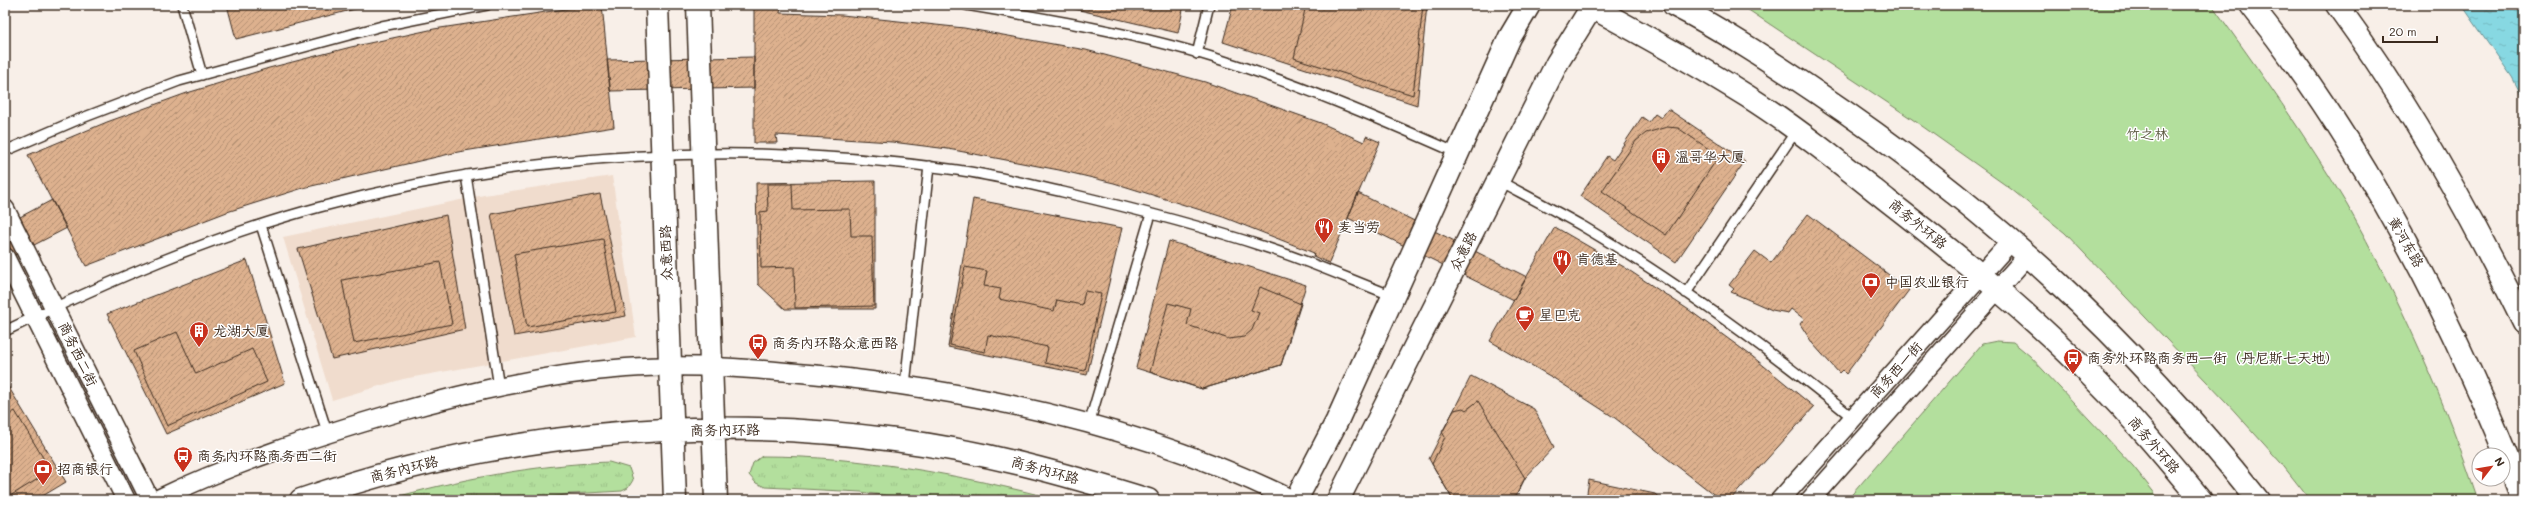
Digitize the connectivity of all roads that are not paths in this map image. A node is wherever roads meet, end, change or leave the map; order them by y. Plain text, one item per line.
1 (182, 5) edge
2 (487, 5) edge
3 (657, 5) edge
4 (698, 5) edge
5 (966, 5) edge
6 (1209, 5) edge
7 (1529, 5) edge
8 (1674, 5) edge
9 (2251, 5) edge
10 (2337, 5) edge
11 (1591, 6) edge
12 (460, 8) edge
13 (1198, 54) junction
14 (202, 75) junction
15 (1796, 131) junction
16 (5, 151) edge
17 (703, 154) junction
18 (1457, 154) junction
19 (662, 155) junction
20 (929, 166) junction
21 (466, 174) junction
22 (1499, 181) junction
23 (5, 209) edge
24 (1151, 214) junction
25 (261, 225) junction
26 (2012, 240) junction
27 (2028, 255) junction
28 (5, 257) edge
29 (1980, 276) junction
30 (1997, 290) junction
31 (1686, 293) junction
32 (1393, 296) junction
33 (54, 307) junction
34 (35, 317) junction
35 (2524, 323) edge
36 (5, 331) edge
37 (670, 367) junction
38 (711, 367) junction
39 (905, 385) junction
40 (499, 387) junction
41 (1853, 418) junction
42 (1089, 424) junction
43 (714, 429) junction
44 (672, 431) junction
45 (327, 432) junction
46 (126, 500) edge
47 (150, 500) edge
48 (156, 500) edge
49 (301, 500) edge
50 (675, 500) edge
51 (716, 500) edge
52 (1148, 500) edge
53 (1294, 500) edge
54 (1338, 500) edge
55 (1780, 500) edge
56 (1810, 500) edge
57 (2201, 500) edge
58 (2258, 500) edge
59 (2524, 500) edge

1 - 14 lane
2 - 12 lane
3 - 19 main road, 众意西路
4 - 17 main road
5 - 13 lane
6 - 13 lane
7 - 18 main road
8 - 26 main road
9 - 59 main road, 黄河东路
10 - 35 main road
11 - 15 main road, 商务外环路
11 - 22 main road, 众意路
12 - 14 lane
13 - 18 lane
14 - 16 lane
15 - 29 main road, 商务外环路
15 - 31 lane
17 - 19 lane
17 - 20 lane
17 - 38 main road
18 - 32 main road
19 - 21 lane
19 - 37 main road, 众意西路
20 - 24 lane
20 - 39 lane
21 - 25 lane
21 - 40 lane
22 - 31 lane
22 - 54 main road, 众意路
23 - 33 street, 商务西二街
24 - 32 lane
24 - 42 lane
25 - 33 lane
25 - 45 lane
26 - 27 main road
26 - 29 street, 商务西一街
27 - 30 street, 商务西一街
27 - 58 main road
28 - 34 street, 商务西二街
29 - 30 main road, 商务外环路
29 - 41 street, 商务西一街
30 - 56 street, 商务西一街
30 - 57 main road, 商务外环路
31 - 41 lane
32 - 53 main road
33 - 34 lane
33 - 47 street, 商务西二街
34 - 36 lane
34 - 46 street, 商务西二街
37 - 38 street
37 - 40 street
37 - 44 main road, 众意西路
38 - 39 street
38 - 43 main road
39 - 42 street
40 - 45 street
41 - 55 street, 商务西一街
42 - 53 street
43 - 44 main road, 商务内环路
43 - 51 main road
43 - 52 main road, 商务内环路
44 - 49 main road, 商务内环路
44 - 50 main road, 众意西路
45 - 48 street

